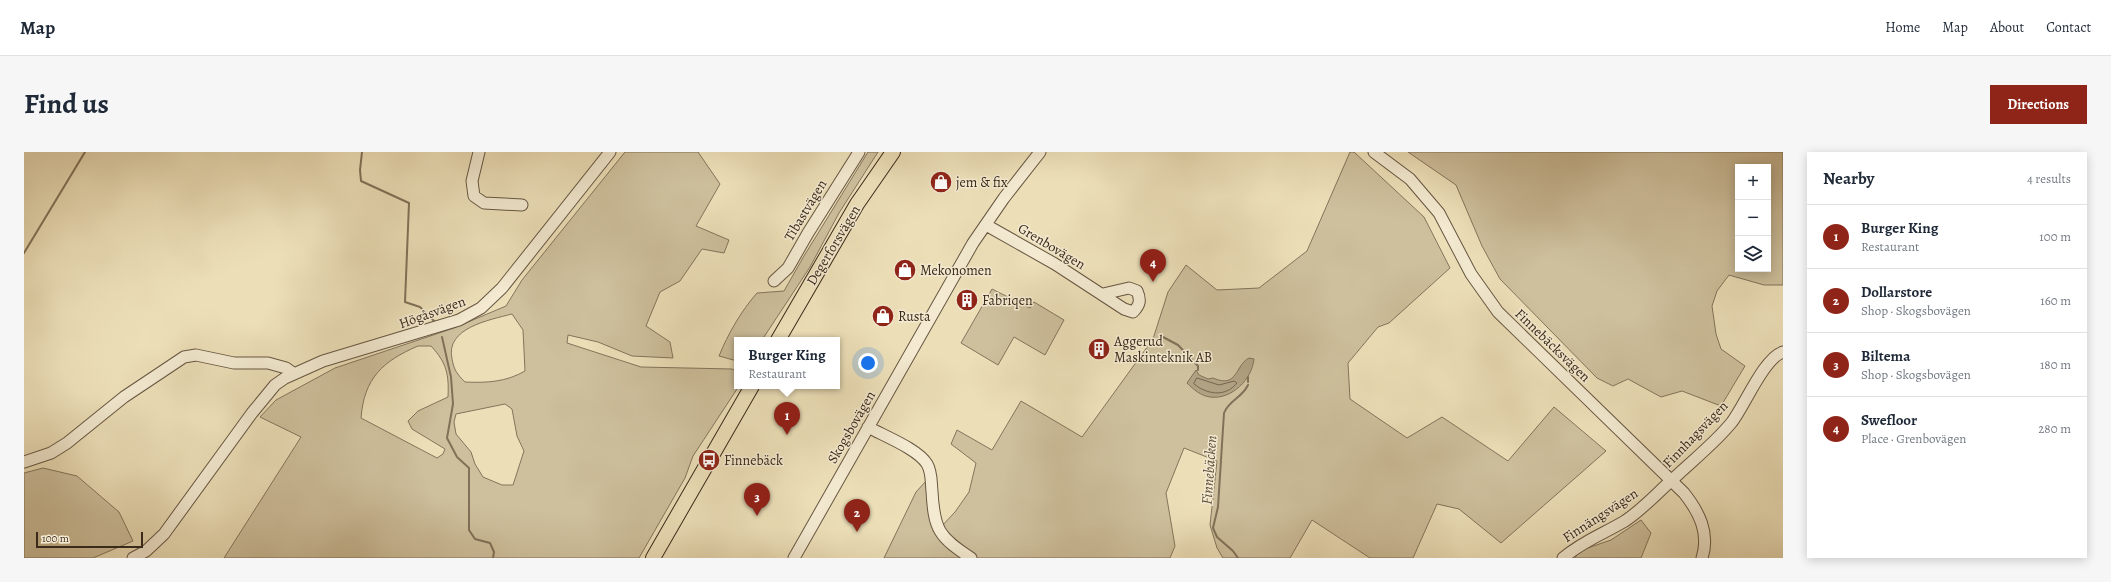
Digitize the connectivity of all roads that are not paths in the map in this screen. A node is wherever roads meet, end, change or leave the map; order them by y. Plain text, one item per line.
1 (479, 152) edge
2 (610, 152) edge
3 (859, 152) edge
4 (893, 152) edge
5 (1040, 152) edge
6 (1374, 152) edge
7 (522, 205) dead end
8 (986, 225) junction
9 (774, 281) dead end
10 (1103, 294) dead end
11 (780, 337) edge
12 (1782, 354) edge
13 (293, 373) junction
14 (750, 389) edge
15 (868, 427) junction
16 (24, 462) edge
17 (1671, 480) junction
18 (147, 555) edge
19 (133, 558) edge
20 (653, 558) edge
21 (794, 558) edge
22 (971, 558) edge
23 (1563, 558) edge
24 (1702, 558) edge

1 - 7 street
2 - 13 street, Högåsvägen
3 - 9 street, Tibastvägen
4 - 11 main road, Degerforsvägen
5 - 8 street, Skogsbovägen
6 - 17 street, Finnebäcksvägen
8 - 10 street, Grenbovägen
8 - 15 street, Skogsbovägen
12 - 17 street, Finnhagsvägen
13 - 16 street
13 - 18 street, Högåsvägen
14 - 20 main road
15 - 21 street, Skogsbovägen
15 - 22 street
17 - 23 street, Finnängsvägen
17 - 24 street, Finnebäcksvägen
18 - 19 street

